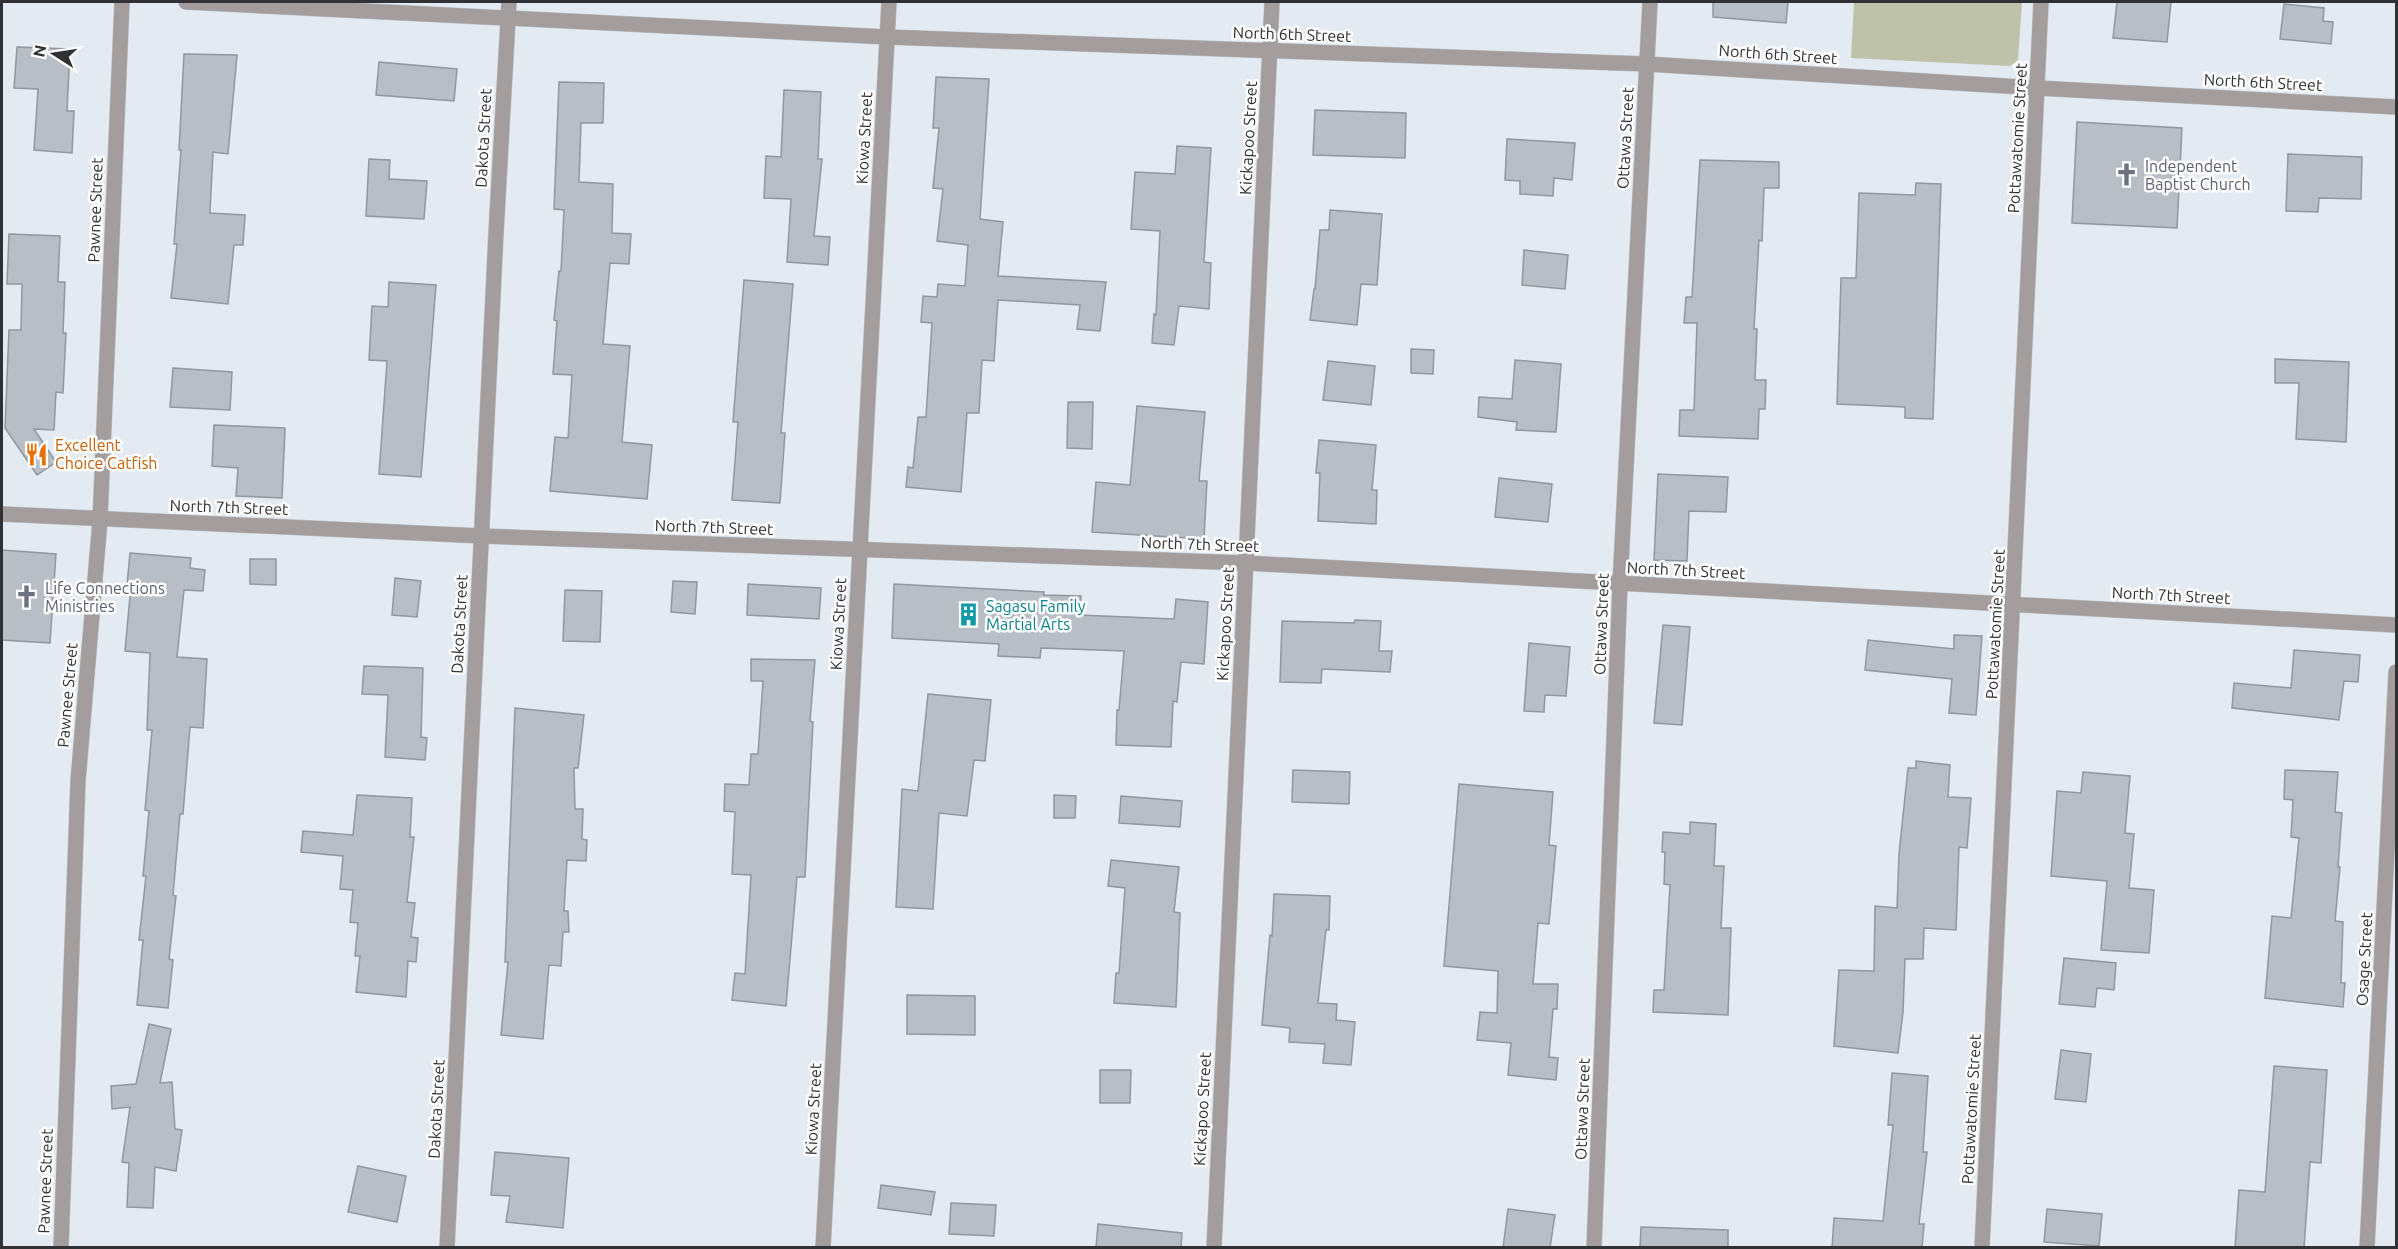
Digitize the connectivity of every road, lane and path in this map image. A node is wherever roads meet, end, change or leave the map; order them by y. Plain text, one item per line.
1 (122, 2) edge
2 (186, 2) edge
3 (889, 2) edge
4 (1272, 2) edge
5 (1650, 2) edge
6 (2042, 2) edge
7 (509, 9) edge
8 (887, 37) junction
9 (1270, 51) junction
10 (1647, 64) junction
11 (2037, 88) junction
12 (2397, 106) edge
13 (2, 514) edge
14 (100, 520) junction
15 (482, 536) junction
16 (860, 550) junction
17 (1246, 563) junction
18 (1620, 584) junction
19 (2014, 605) junction
20 (2397, 625) edge
21 (2397, 672) edge
22 (61, 1248) edge
23 (447, 1248) edge
24 (823, 1248) edge
25 (1214, 1248) edge
26 (1594, 1248) edge
27 (1982, 1248) edge
28 (2367, 1248) edge

1 - 14 street, Pawnee Street
2 - 7 street, North 6th Street
3 - 8 street, Kiowa Street
4 - 9 street, Kickapoo Street
5 - 10 street, Ottawa Street
6 - 11 street, Pottawatomie Street
7 - 8 street, North 6th Street
7 - 15 street, Dakota Street
8 - 9 street, North 6th Street
8 - 16 street, Kiowa Street
9 - 10 street, North 6th Street
9 - 17 street, Kickapoo Street
10 - 11 street, North 6th Street
10 - 18 street, Ottawa Street
11 - 12 street, North 6th Street
11 - 19 street, Pottawatomie Street
13 - 14 street, North 7th Street
14 - 15 street, North 7th Street
14 - 22 street, Pawnee Street
15 - 16 street, North 7th Street
15 - 23 street, Dakota Street
16 - 17 street, North 7th Street
16 - 24 street, Kiowa Street
17 - 18 street, North 7th Street
17 - 25 street, Kickapoo Street
18 - 19 street, North 7th Street
18 - 26 street, Ottawa Street
19 - 20 street, North 7th Street
19 - 27 street, Pottawatomie Street
21 - 28 street, Osage Street

